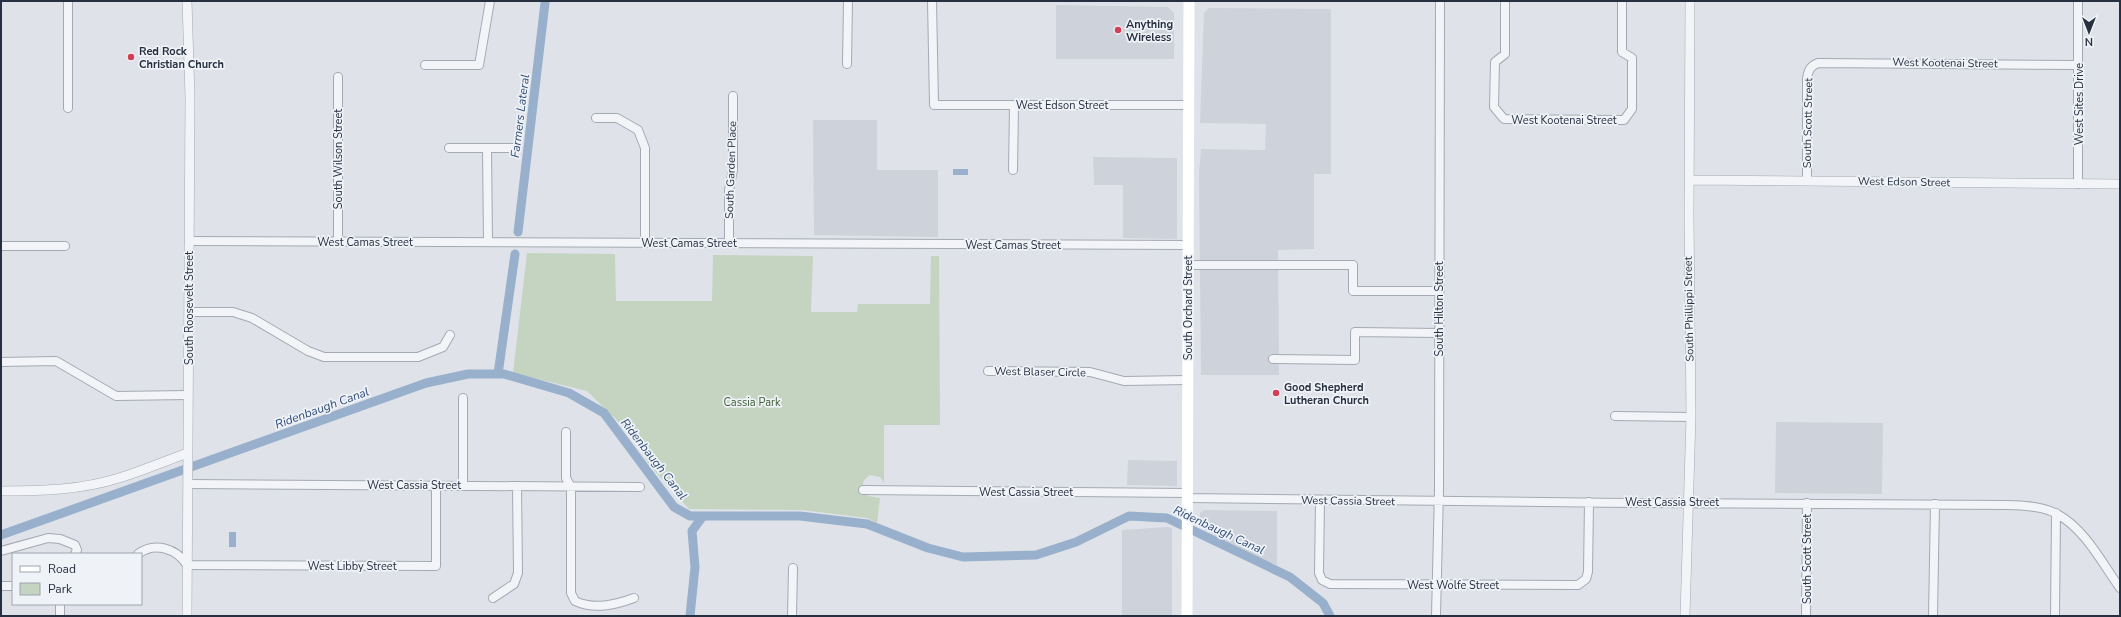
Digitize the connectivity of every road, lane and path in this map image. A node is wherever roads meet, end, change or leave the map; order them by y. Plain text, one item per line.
1 (68, 1) edge
2 (187, 1) edge
3 (490, 1) edge
4 (848, 1) edge
5 (932, 1) edge
6 (1189, 1) edge
7 (1440, 1) edge
8 (1505, 1) edge
9 (1622, 1) edge
10 (1690, 1) edge
11 (2078, 1) edge
12 (848, 64) dead end
13 (426, 65) dead end
14 (1812, 65) joint
15 (2079, 65) junction
16 (338, 77) dead end
17 (733, 96) dead end
18 (1014, 105) junction
19 (1189, 105) junction
20 (68, 108) dead end
21 (596, 118) dead end
22 (449, 148) dead end
23 (487, 148) junction
24 (515, 148) dead end
25 (1013, 170) dead end
26 (1689, 180) junction
27 (1807, 181) junction
28 (2078, 184) junction
29 (2120, 184) edge
30 (488, 239) junction
31 (189, 241) junction
32 (338, 242) junction
33 (645, 243) junction
34 (729, 243) junction
35 (1188, 245) junction
36 (1, 246) edge
37 (64, 246) dead end
38 (1188, 265) junction
39 (1439, 291) junction
40 (190, 312) junction
41 (1439, 333) junction
42 (450, 335) dead end
43 (1273, 359) dead end
44 (1, 362) edge
45 (988, 370) dead end
46 (1188, 380) junction
47 (188, 395) junction
48 (463, 398) dead end
49 (1615, 416) dead end
50 (1690, 417) junction
51 (566, 432) dead end
52 (188, 453) junction
53 (188, 484) junction
54 (436, 486) junction
55 (463, 486) junction
56 (517, 486) junction
57 (571, 487) junction
58 (640, 487) dead end
59 (863, 490) dead end
60 (1, 491) edge
61 (1188, 496) junction
62 (1320, 500) junction
63 (1437, 502) junction
64 (1589, 502) junction
65 (1687, 502) junction
66 (1807, 503) junction
67 (1935, 504) junction
68 (2056, 513) junction
69 (1, 551) edge
70 (76, 553) edge
71 (141, 553) edge
72 (187, 565) junction
73 (793, 568) dead end
74 (1437, 584) junction
75 (1, 586) edge
76 (12, 586) edge
77 (2120, 588) edge
78 (493, 598) dead end
79 (634, 598) dead end
80 (60, 605) edge
81 (60, 616) edge
82 (187, 616) edge
83 (792, 616) edge
84 (1187, 616) edge
85 (1436, 616) edge
86 (1685, 616) edge
87 (1806, 616) edge
88 (1933, 616) edge
89 (2055, 616) edge

1 - 20 street
2 - 31 street, South Roosevelt Street
3 - 13 street
4 - 12 street
5 - 18 street, West Edson Street
6 - 19 main road, South Orchard Street
7 - 39 street, South Hilton Street
8 - 9 street, West Kootenai Street
10 - 26 street, South Phillippi Street
11 - 15 street, West Sites Drive
14 - 15 street, West Kootenai Street
14 - 27 street, South Scott Street
15 - 28 street, West Sites Drive
16 - 32 street, South Wilson Street
17 - 34 street, South Garden Place
18 - 19 street, West Edson Street
18 - 25 street
19 - 35 main road, South Orchard Street
21 - 33 street
22 - 23 street
23 - 24 street
23 - 30 street
26 - 27 street, West Edson Street
26 - 50 street, South Phillippi Street
27 - 28 street, West Edson Street
28 - 29 street, West Edson Street
30 - 32 street, West Camas Street
30 - 33 street, West Camas Street
31 - 32 street, West Camas Street
31 - 40 street, South Roosevelt Street
33 - 34 street, West Camas Street
34 - 35 street, West Camas Street
35 - 38 main road, South Orchard Street
36 - 37 street
38 - 39 street
38 - 46 main road, South Orchard Street
39 - 41 street, South Hilton Street
40 - 42 street
40 - 47 street, South Roosevelt Street
41 - 43 street
41 - 63 street, South Hilton Street
44 - 47 street
45 - 46 street, West Blaser Circle
46 - 61 main road, South Orchard Street
47 - 52 street, South Roosevelt Street
48 - 55 street
49 - 50 street
50 - 65 street, South Phillippi Street
51 - 57 street
52 - 53 street, South Roosevelt Street
52 - 60 street
53 - 54 street, West Cassia Street
53 - 72 street, South Roosevelt Street
54 - 55 street, West Cassia Street
54 - 72 street, West Libby Street
55 - 56 street, West Cassia Street
56 - 57 street, West Cassia Street
56 - 78 street
57 - 58 street, West Cassia Street
57 - 79 street
59 - 61 street, West Cassia Street
61 - 62 street, West Cassia Street
61 - 84 main road, South Orchard Street
62 - 63 street, West Cassia Street
62 - 74 street, West Wolfe Street
63 - 64 street, West Cassia Street
63 - 74 street, South Hilton Street
64 - 65 street, West Cassia Street
64 - 74 street, West Wolfe Street
65 - 66 street, West Cassia Street
65 - 86 street, South Phillippi Street
66 - 67 street, West Cassia Street
66 - 87 street, South Scott Street
67 - 68 street, West Cassia Street
67 - 88 street
68 - 77 street, West Cassia Street
68 - 89 street
69 - 70 street
71 - 72 street
72 - 82 street, South Roosevelt Street
73 - 83 street
74 - 85 street, South Hilton Street
75 - 76 street
80 - 81 street

